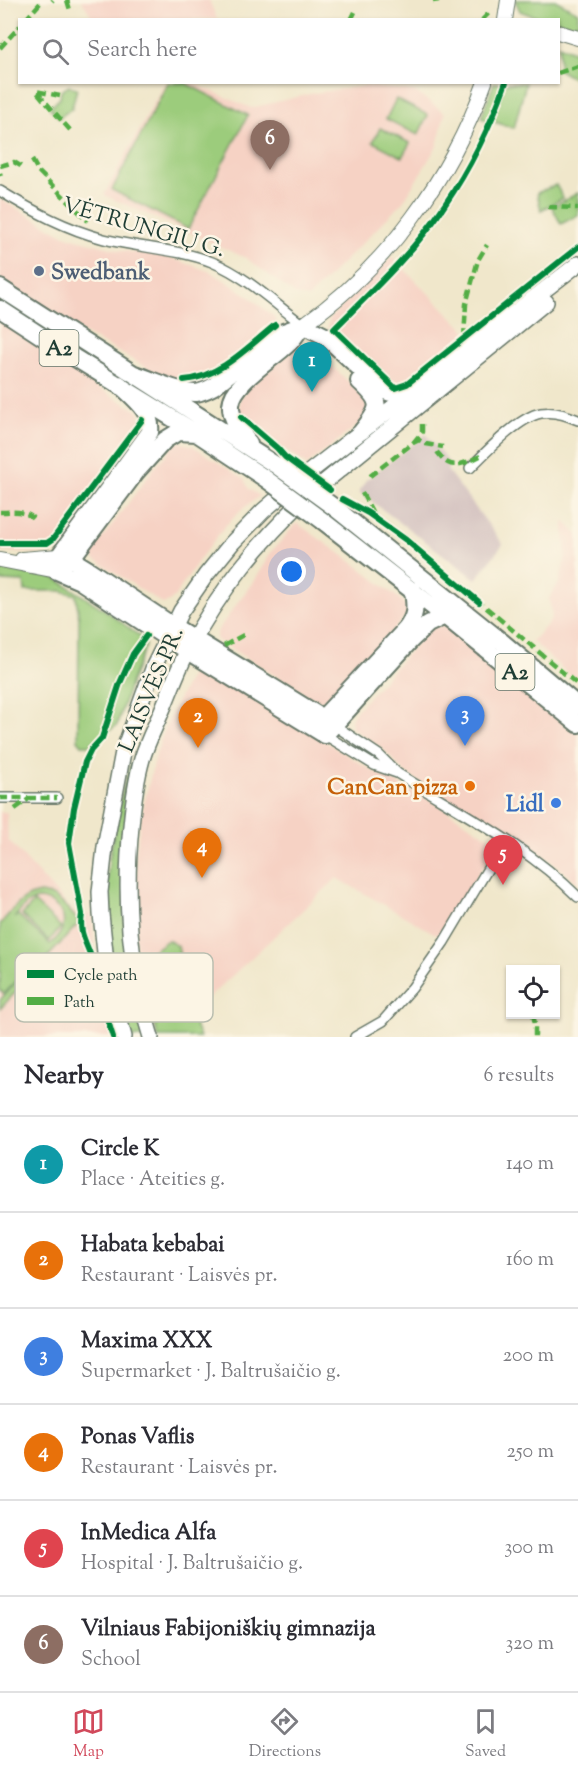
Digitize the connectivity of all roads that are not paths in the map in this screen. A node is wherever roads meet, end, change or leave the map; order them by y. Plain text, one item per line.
1 (508, 0) edge
2 (506, 18) edge
3 (560, 33) edge
4 (578, 38) edge
5 (484, 84) edge
6 (0, 191) edge
7 (578, 264) edge
8 (578, 276) edge
9 (0, 288) edge
10 (0, 309) edge
11 (303, 325) junction
12 (125, 378) junction
13 (420, 387) junction
14 (578, 420) edge
15 (362, 432) junction
16 (198, 434) junction
17 (253, 449) junction
18 (470, 468) dead end
19 (0, 560) edge
20 (62, 562) junction
21 (413, 590) junction
22 (445, 616) junction
23 (170, 632) junction
24 (191, 645) junction
25 (578, 706) edge
26 (578, 724) edge
27 (324, 726) junction
28 (0, 798) edge
29 (57, 798) dead end
30 (505, 840) junction
31 (578, 897) edge
32 (106, 953) edge
33 (131, 953) edge
34 (120, 1022) edge
35 (147, 1022) edge
36 (124, 1037) edge
37 (151, 1037) edge
38 (355, 1037) edge

1 - 2 street
3 - 4 street
5 - 11 street
6 - 11 street, VĖTRUNGIŲ G.
7 - 13 main road, LAISVĖS PR.
8 - 24 main road, LAISVĖS PR.
9 - 12 highway, A2
10 - 12 highway, A2
11 - 12 highway
11 - 13 highway
11 - 15 highway
11 - 17 highway
12 - 16 highway, A2
12 - 17 highway, A2
12 - 20 highway
13 - 15 main road, LAISVĖS PR.
14 - 18 street
15 - 23 main road, LAISVĖS PR.
16 - 20 highway
16 - 21 highway, A2, bridge
17 - 25 highway, A2, bridge
19 - 20 street
20 - 23 highway
21 - 22 highway, A2
21 - 27 highway
22 - 26 highway, A2
22 - 27 highway
23 - 24 highway
23 - 32 main road, LAISVĖS PR.
24 - 27 highway
24 - 33 main road, LAISVĖS PR.
27 - 30 street
28 - 29 street
30 - 31 street
30 - 38 street
34 - 36 main road, LAISVĖS PR.
35 - 37 main road, LAISVĖS PR.

